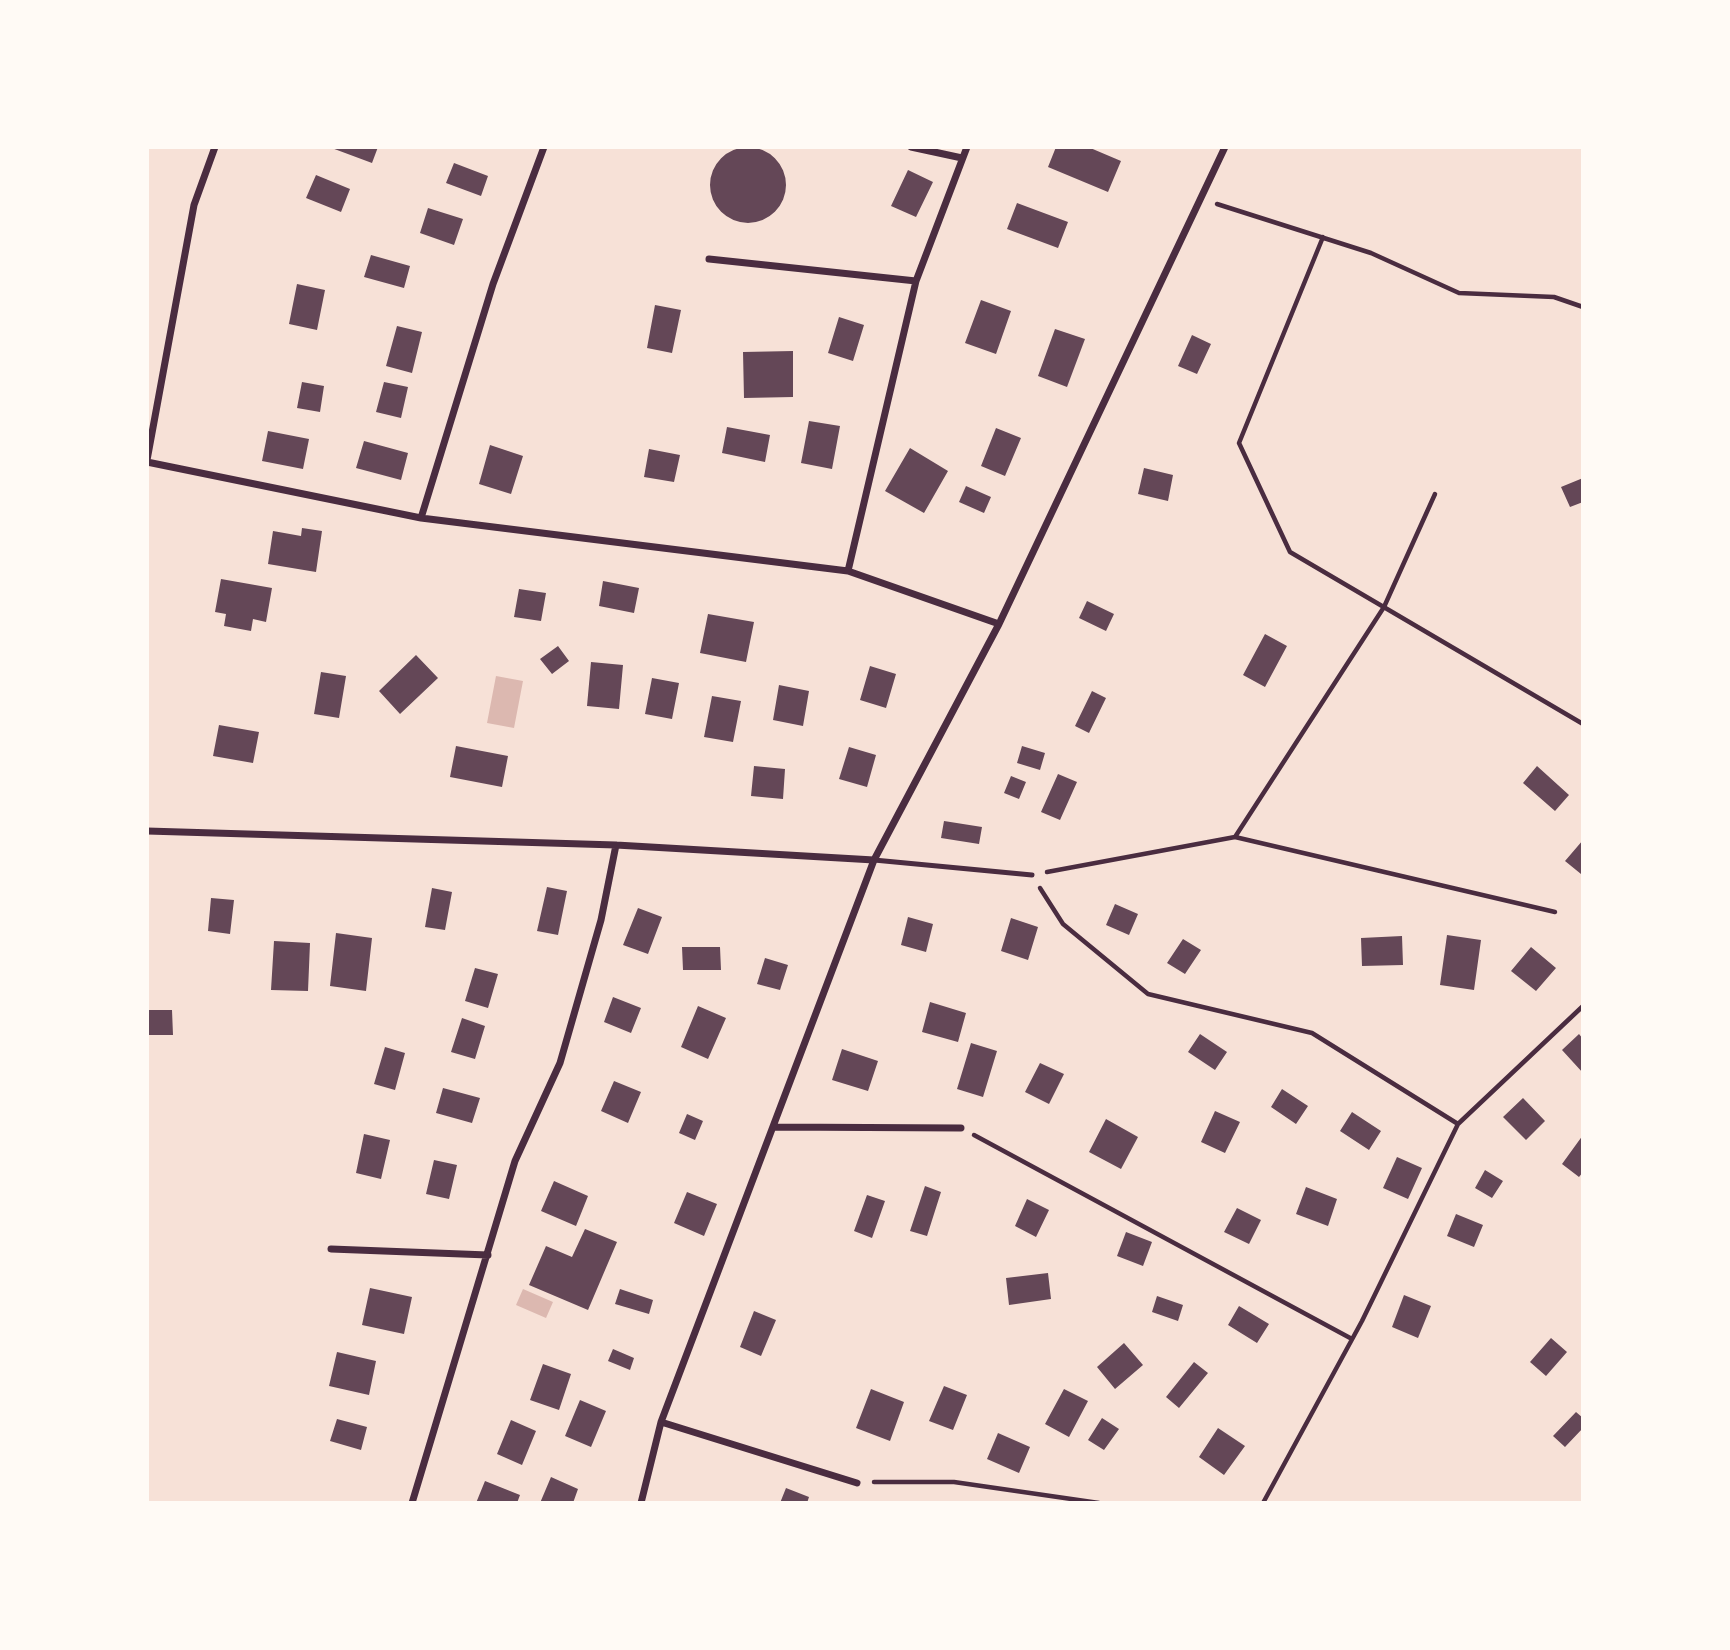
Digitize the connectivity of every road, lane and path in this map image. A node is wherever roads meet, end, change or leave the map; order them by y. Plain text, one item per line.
1 (215, 147) edge
2 (544, 147) edge
3 (911, 147) edge
4 (967, 147) edge
5 (1225, 147) edge
6 (962, 158) junction
7 (1199, 198) junction
8 (1323, 237) junction
9 (709, 259) dead end
10 (916, 281) junction
11 (1583, 307) edge
12 (147, 461) edge
13 (1435, 494) dead end
14 (421, 518) junction
15 (848, 571) junction
16 (1384, 607) junction
17 (999, 624) junction
18 (1583, 723) edge
19 (147, 831) edge
20 (1235, 837) junction
21 (616, 845) junction
22 (874, 860) junction
23 (1032, 875) junction
24 (1555, 912) dead end
25 (1583, 1006) edge
26 (1458, 1124) junction
27 (773, 1127) junction
28 (961, 1128) joint
29 (331, 1249) dead end
30 (488, 1255) junction
31 (1352, 1339) junction
32 (661, 1422) junction
33 (857, 1483) joint
34 (412, 1503) edge
35 (641, 1503) edge
36 (1099, 1503) edge
37 (1263, 1503) edge

1 - 12 street
2 - 14 street
3 - 6 street
4 - 6 street
5 - 7 street
6 - 10 street
7 - 8 path
7 - 17 street
8 - 11 path
8 - 16 path
9 - 10 street
10 - 15 street
12 - 14 street
13 - 16 path
14 - 15 street
15 - 17 street
16 - 18 path
16 - 20 path
17 - 22 street
19 - 21 street
20 - 23 path
20 - 24 path
21 - 22 street
21 - 30 street
22 - 23 lane
22 - 27 street
23 - 26 path
25 - 26 path
26 - 31 path
27 - 28 street
27 - 32 street
28 - 31 path
29 - 30 street
30 - 34 street
31 - 37 path
32 - 33 street
32 - 35 street
33 - 36 path

